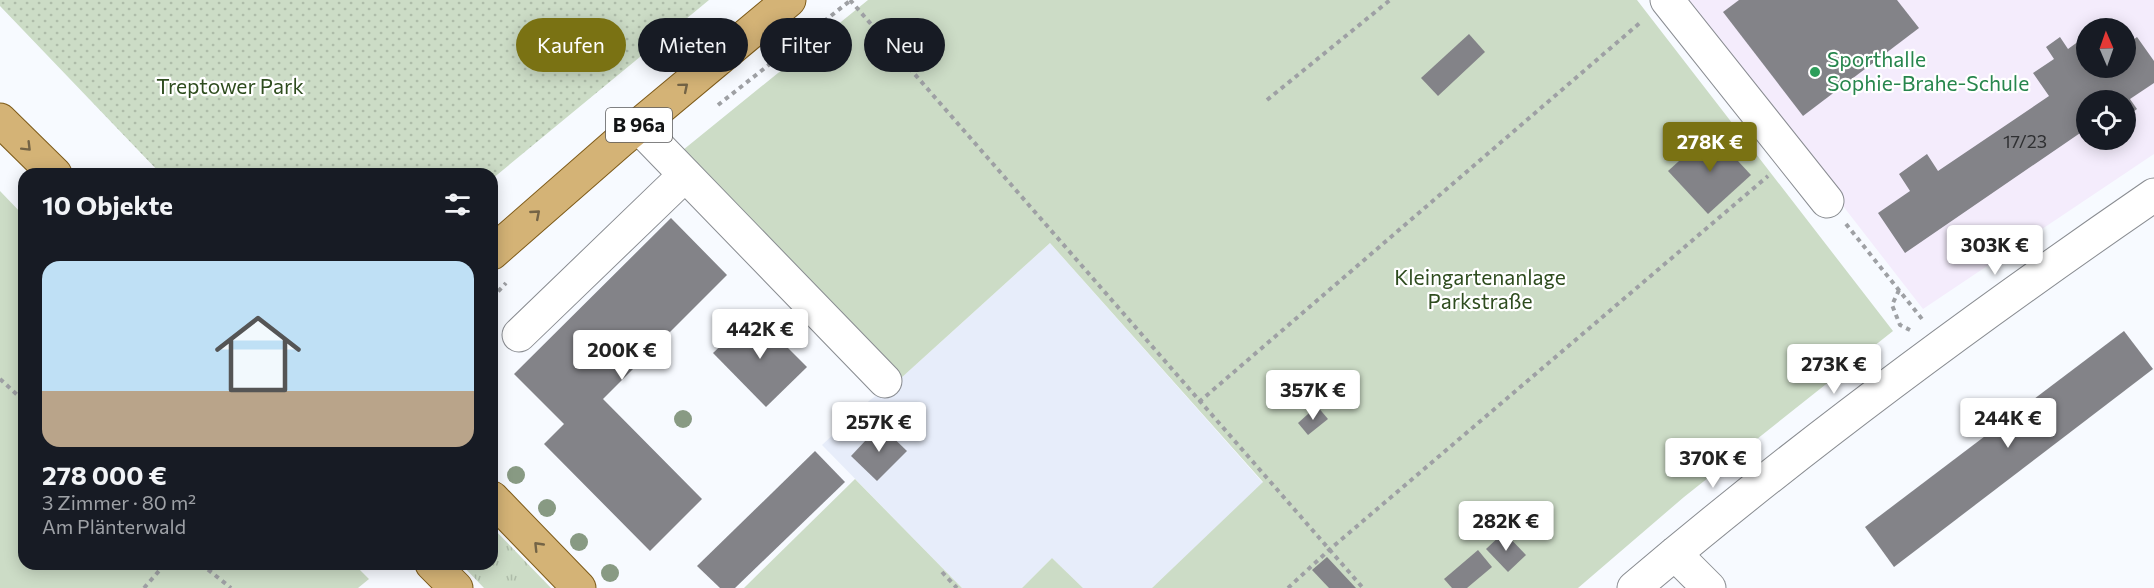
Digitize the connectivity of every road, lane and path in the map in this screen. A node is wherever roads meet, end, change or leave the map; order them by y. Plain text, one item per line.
1 (789, 0) edge
2 (850, 0) edge
3 (1390, 0) edge
4 (1667, 0) edge
5 (1267, 100) dead end
6 (0, 120) edge
7 (638, 126) junction
8 (1791, 156) junction
9 (49, 168) edge
10 (685, 175) junction
11 (2154, 195) edge
12 (1827, 201) joint
13 (498, 248) edge
14 (1899, 290) junction
15 (1920, 317) dead end
16 (519, 335) dead end
17 (1944, 345) junction
18 (0, 379) edge
19 (885, 381) dead end
20 (18, 396) edge
21 (1199, 402) junction
22 (498, 504) edge
23 (1329, 550) junction
24 (1675, 554) junction
25 (160, 570) edge
26 (208, 570) edge
27 (438, 570) edge
28 (942, 572) dead end
29 (144, 588) edge
30 (231, 588) edge
31 (456, 588) edge
32 (579, 588) edge
33 (957, 588) edge
34 (1288, 588) edge
35 (1363, 588) edge
36 (1634, 588) edge
37 (1708, 588) edge

7 -> 1 main road, B 96a
2 - 21 path
3 - 5 path
4 - 8 street
4 - 21 path
6 -> 9 main road
7 - 10 street
13 -> 7 main road, B 96a
8 - 12 street
8 - 23 path
10 - 16 street
10 - 19 street
11 - 17 street
12 - 14 path
14 - 15 path
14 - 17 path
17 - 24 street
18 - 20 path
21 - 23 path
32 -> 22 main road
23 - 34 path
23 - 35 path
24 - 36 street
24 - 37 street
25 - 29 path
26 - 30 path
27 - 31 main road
28 - 33 path

